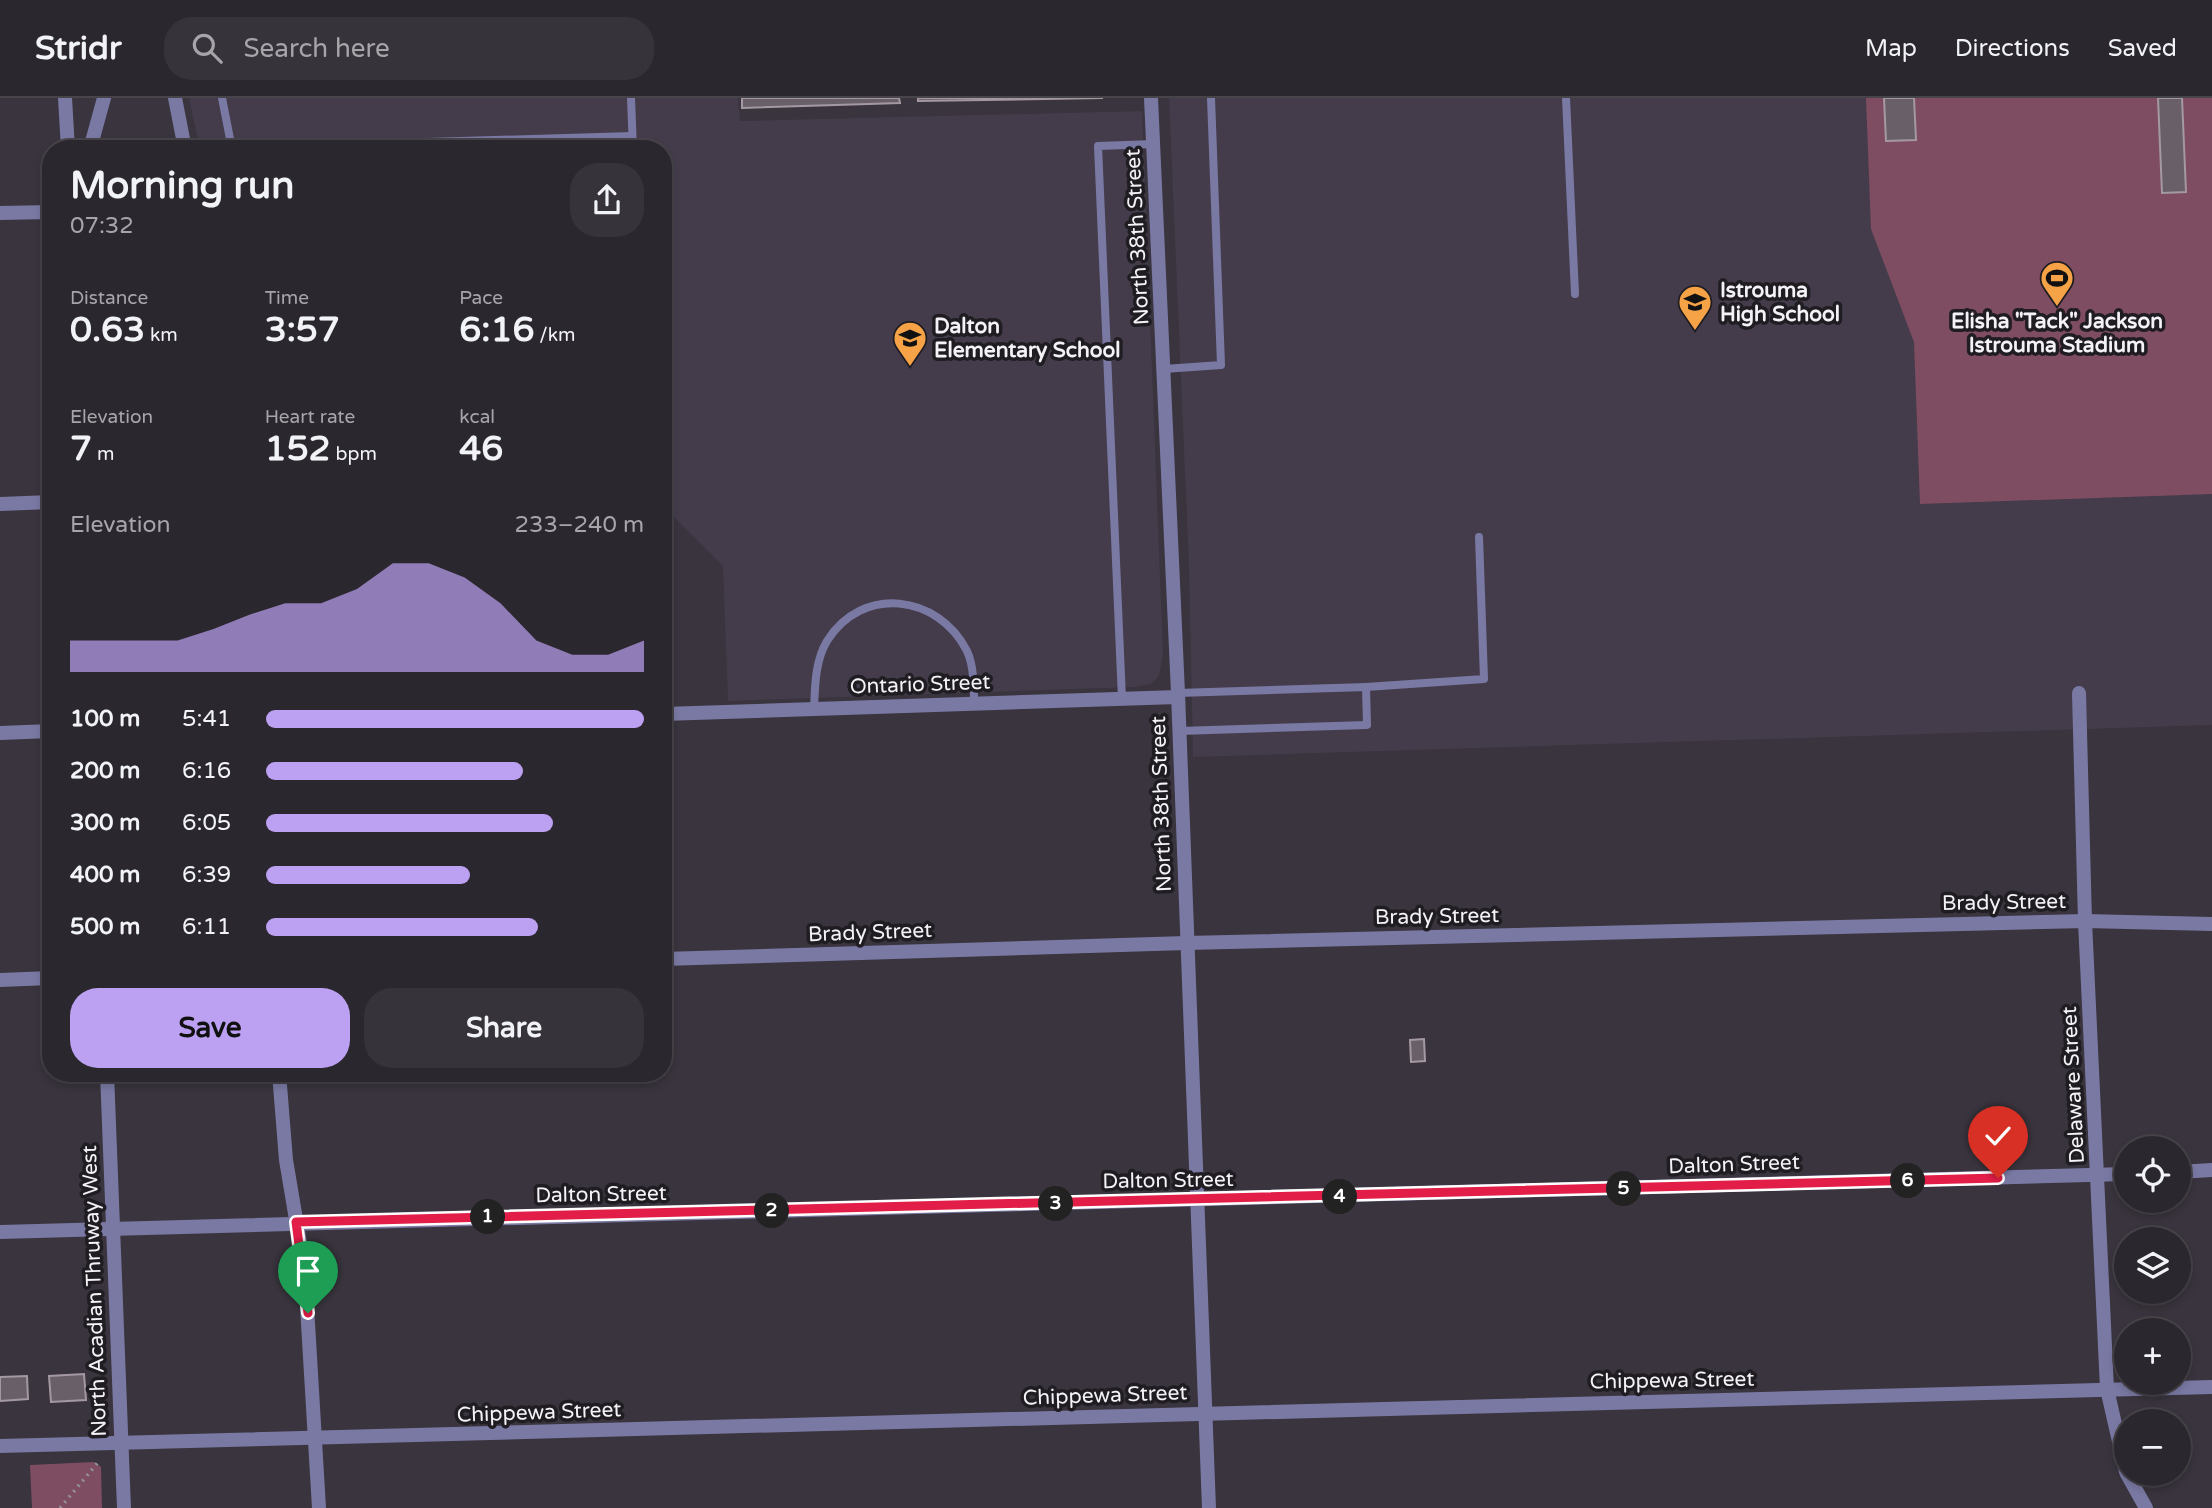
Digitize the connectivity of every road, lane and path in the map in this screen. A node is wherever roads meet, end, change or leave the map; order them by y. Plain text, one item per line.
1 (65, 98) edge
2 (104, 98) edge
3 (175, 98) edge
4 (222, 98) edge
5 (631, 98) edge
6 (1152, 98) edge
7 (1211, 98) edge
8 (1566, 98) edge
9 (632, 135) junction
10 (67, 140) edge
11 (92, 140) edge
12 (183, 140) edge
13 (230, 140) edge
14 (483, 140) edge
15 (632, 140) edge
16 (1154, 144) junction
17 (42, 212) edge
18 (0, 213) edge
19 (1575, 294) dead end
20 (1164, 369) junction
21 (42, 502) edge
22 (0, 504) edge
23 (1479, 537) dead end
24 (1366, 687) junction
25 (2079, 692) dead end
26 (1178, 695) junction
27 (1122, 699) junction
28 (974, 704) junction
29 (814, 709) junction
30 (672, 714) edge
31 (42, 731) edge
32 (1179, 731) junction
33 (0, 733) edge
34 (2085, 921) junction
35 (2212, 924) edge
36 (1186, 943) junction
37 (672, 960) edge
38 (42, 978) edge
39 (0, 980) edge
40 (107, 1082) edge
41 (280, 1082) edge
42 (2212, 1170) edge
43 (2191, 1171) edge
44 (2114, 1174) edge
45 (2099, 1175) junction
46 (1198, 1201) junction
47 (296, 1222) junction
48 (112, 1228) junction
49 (0, 1231) edge
50 (2212, 1387) edge
51 (2107, 1389) junction
52 (1205, 1413) junction
53 (2114, 1418) edge
54 (314, 1440) junction
55 (121, 1442) junction
56 (0, 1446) edge
57 (103, 1456) dead end
58 (2134, 1486) edge
59 (60, 1508) edge
60 (124, 1508) edge
61 (319, 1508) edge
62 (1209, 1508) edge
63 (2146, 1508) edge

1 - 10 street
2 - 11 street
3 - 12 street
4 - 13 lane
5 - 9 lane
6 - 16 street, North 38th Street
7 - 20 lane
8 - 19 lane
9 - 14 lane
9 - 15 lane
16 - 20 street, North 38th Street
16 - 27 lane
17 - 18 street
20 - 26 street, North 38th Street
21 - 22 street
23 - 24 lane
24 - 26 lane
24 - 32 lane
25 - 34 street, Delaware Street
26 - 27 street, Ontario Street
26 - 32 street, North 38th Street
27 - 28 street, Ontario Street
28 - 29 street, Ontario Street
28 - 29 lane
29 - 30 street, Ontario Street
31 - 33 street
32 - 36 street, North 38th Street
34 - 35 street, Brady Street
34 - 36 street, Brady Street
34 - 45 street, Delaware Street
36 - 37 street, Brady Street
36 - 46 street, North 38th Street
38 - 39 street
40 - 48 street, North Acadian Thruway West
41 - 47 street
42 - 43 street
44 - 45 street, Dalton Street
45 - 46 street, Dalton Street
45 - 51 street, Delaware Street
46 - 47 street, Dalton Street
46 - 52 street, North 38th Street
47 - 48 street, Dalton Street
47 - 54 street
48 - 49 street, Dalton Street
48 - 55 street, North Acadian Thruway West
50 - 51 street, Chippewa Street
51 - 52 street, Chippewa Street
51 - 53 street, Delaware Street
52 - 54 street, Chippewa Street
52 - 62 street, North 38th Street
54 - 55 street, Chippewa Street
54 - 61 street
55 - 56 street, Chippewa Street
55 - 60 street, North Acadian Thruway West
57 - 59 path
58 - 63 street, Delaware Street

